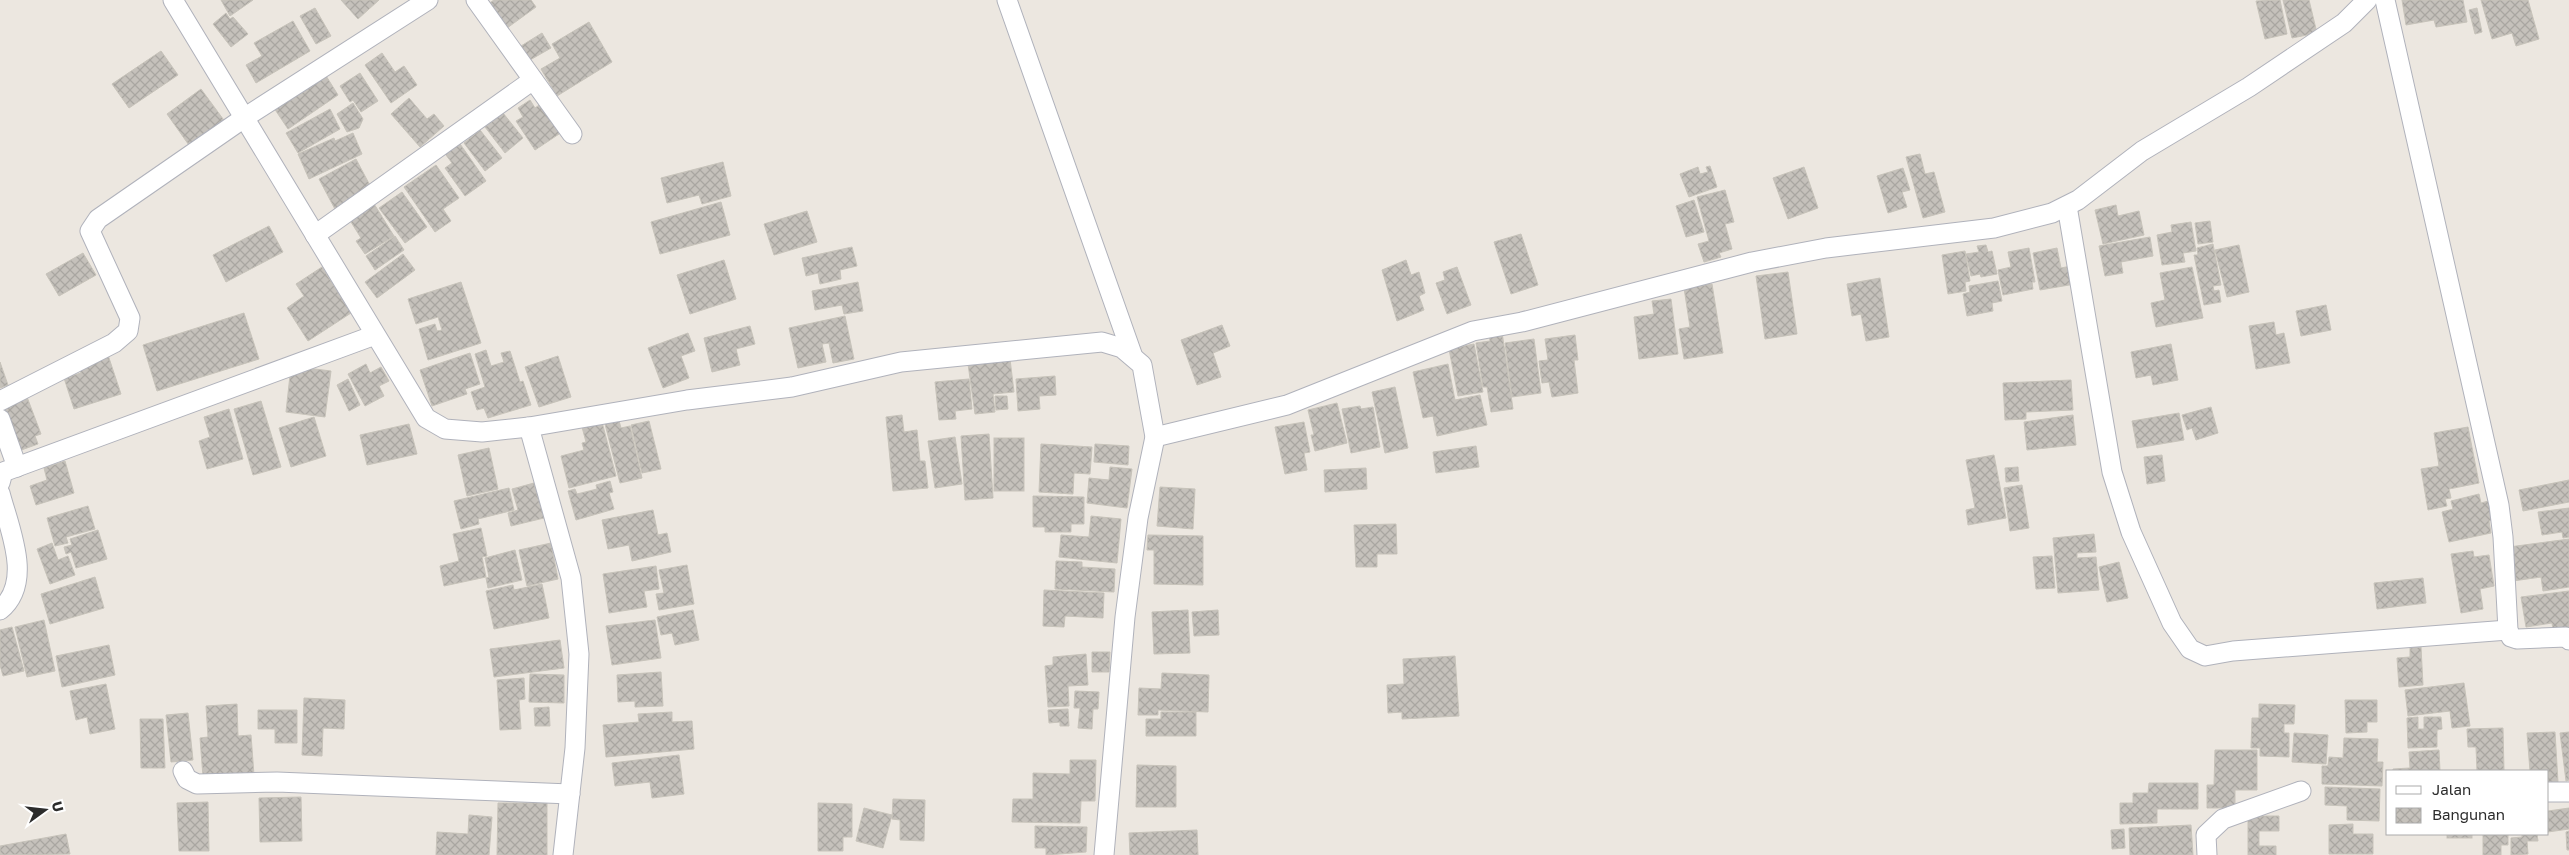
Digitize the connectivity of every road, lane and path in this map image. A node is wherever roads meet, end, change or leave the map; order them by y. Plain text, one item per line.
1 (173, 0) edge
2 (428, 0) edge
3 (476, 0) edge
4 (1007, 0) edge
5 (2367, 0) edge
6 (2385, 0) edge
7 (534, 80) junction
8 (244, 118) junction
9 (572, 134) dead end
10 (2066, 206) junction
11 (316, 235) junction
12 (375, 335) junction
13 (1132, 354) junction
14 (0, 401) edge
15 (0, 420) edge
16 (529, 427) junction
17 (1156, 437) junction
18 (16, 467) junction
19 (0, 483) edge
20 (0, 493) edge
21 (0, 610) edge
22 (2508, 630) junction
23 (2569, 640) edge
24 (183, 771) dead end
25 (2301, 791) dead end
26 (2549, 792) edge
27 (2569, 792) edge
28 (570, 794) junction
29 (563, 855) edge
30 (1104, 855) edge
31 (2207, 855) edge

1 - 8 street
2 - 8 street
3 - 7 street
4 - 13 street
5 - 10 street
6 - 22 street
7 - 9 street
7 - 11 street
8 - 11 street
8 - 14 street
10 - 17 street
10 - 22 street
11 - 12 street
12 - 16 street
12 - 18 street
13 - 16 street
13 - 17 street
15 - 18 street
16 - 28 street
17 - 30 street
18 - 19 street
20 - 21 street
22 - 23 street
24 - 28 street
25 - 31 street
26 - 27 street
28 - 29 street

